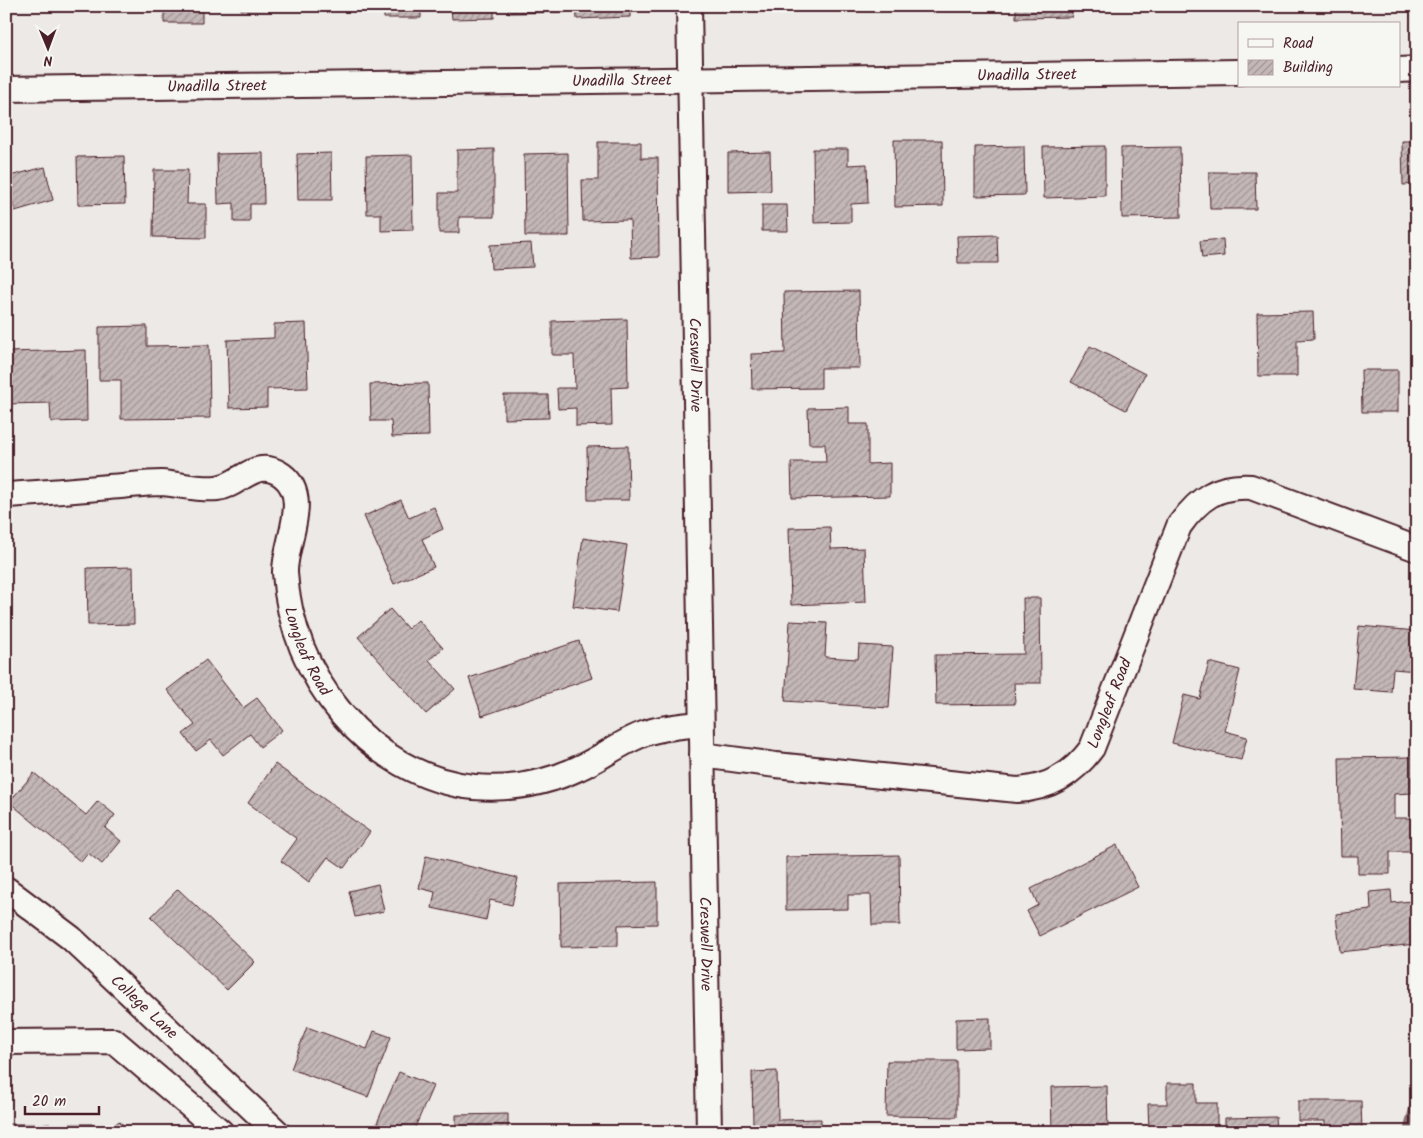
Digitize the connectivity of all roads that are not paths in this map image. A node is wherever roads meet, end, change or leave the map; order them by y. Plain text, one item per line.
1 (689, 6) edge
2 (1417, 69) edge
3 (1400, 70) edge
4 (1238, 72) edge
5 (690, 81) junction
6 (6, 90) edge
7 (6, 495) edge
8 (1417, 549) edge
9 (701, 724) junction
10 (702, 754) junction
11 (6, 888) edge
12 (6, 1042) edge
13 (221, 1132) edge
14 (277, 1132) edge
15 (709, 1132) edge

1 - 5 street, Creswell Drive
2 - 3 street
4 - 5 street, Unadilla Street
5 - 6 street, Unadilla Street
5 - 9 street, Creswell Drive
7 - 9 street, Longleaf Road
8 - 10 street, Longleaf Road
9 - 10 street, Creswell Drive
10 - 15 street, Creswell Drive
11 - 14 street, College Lane
12 - 13 street

